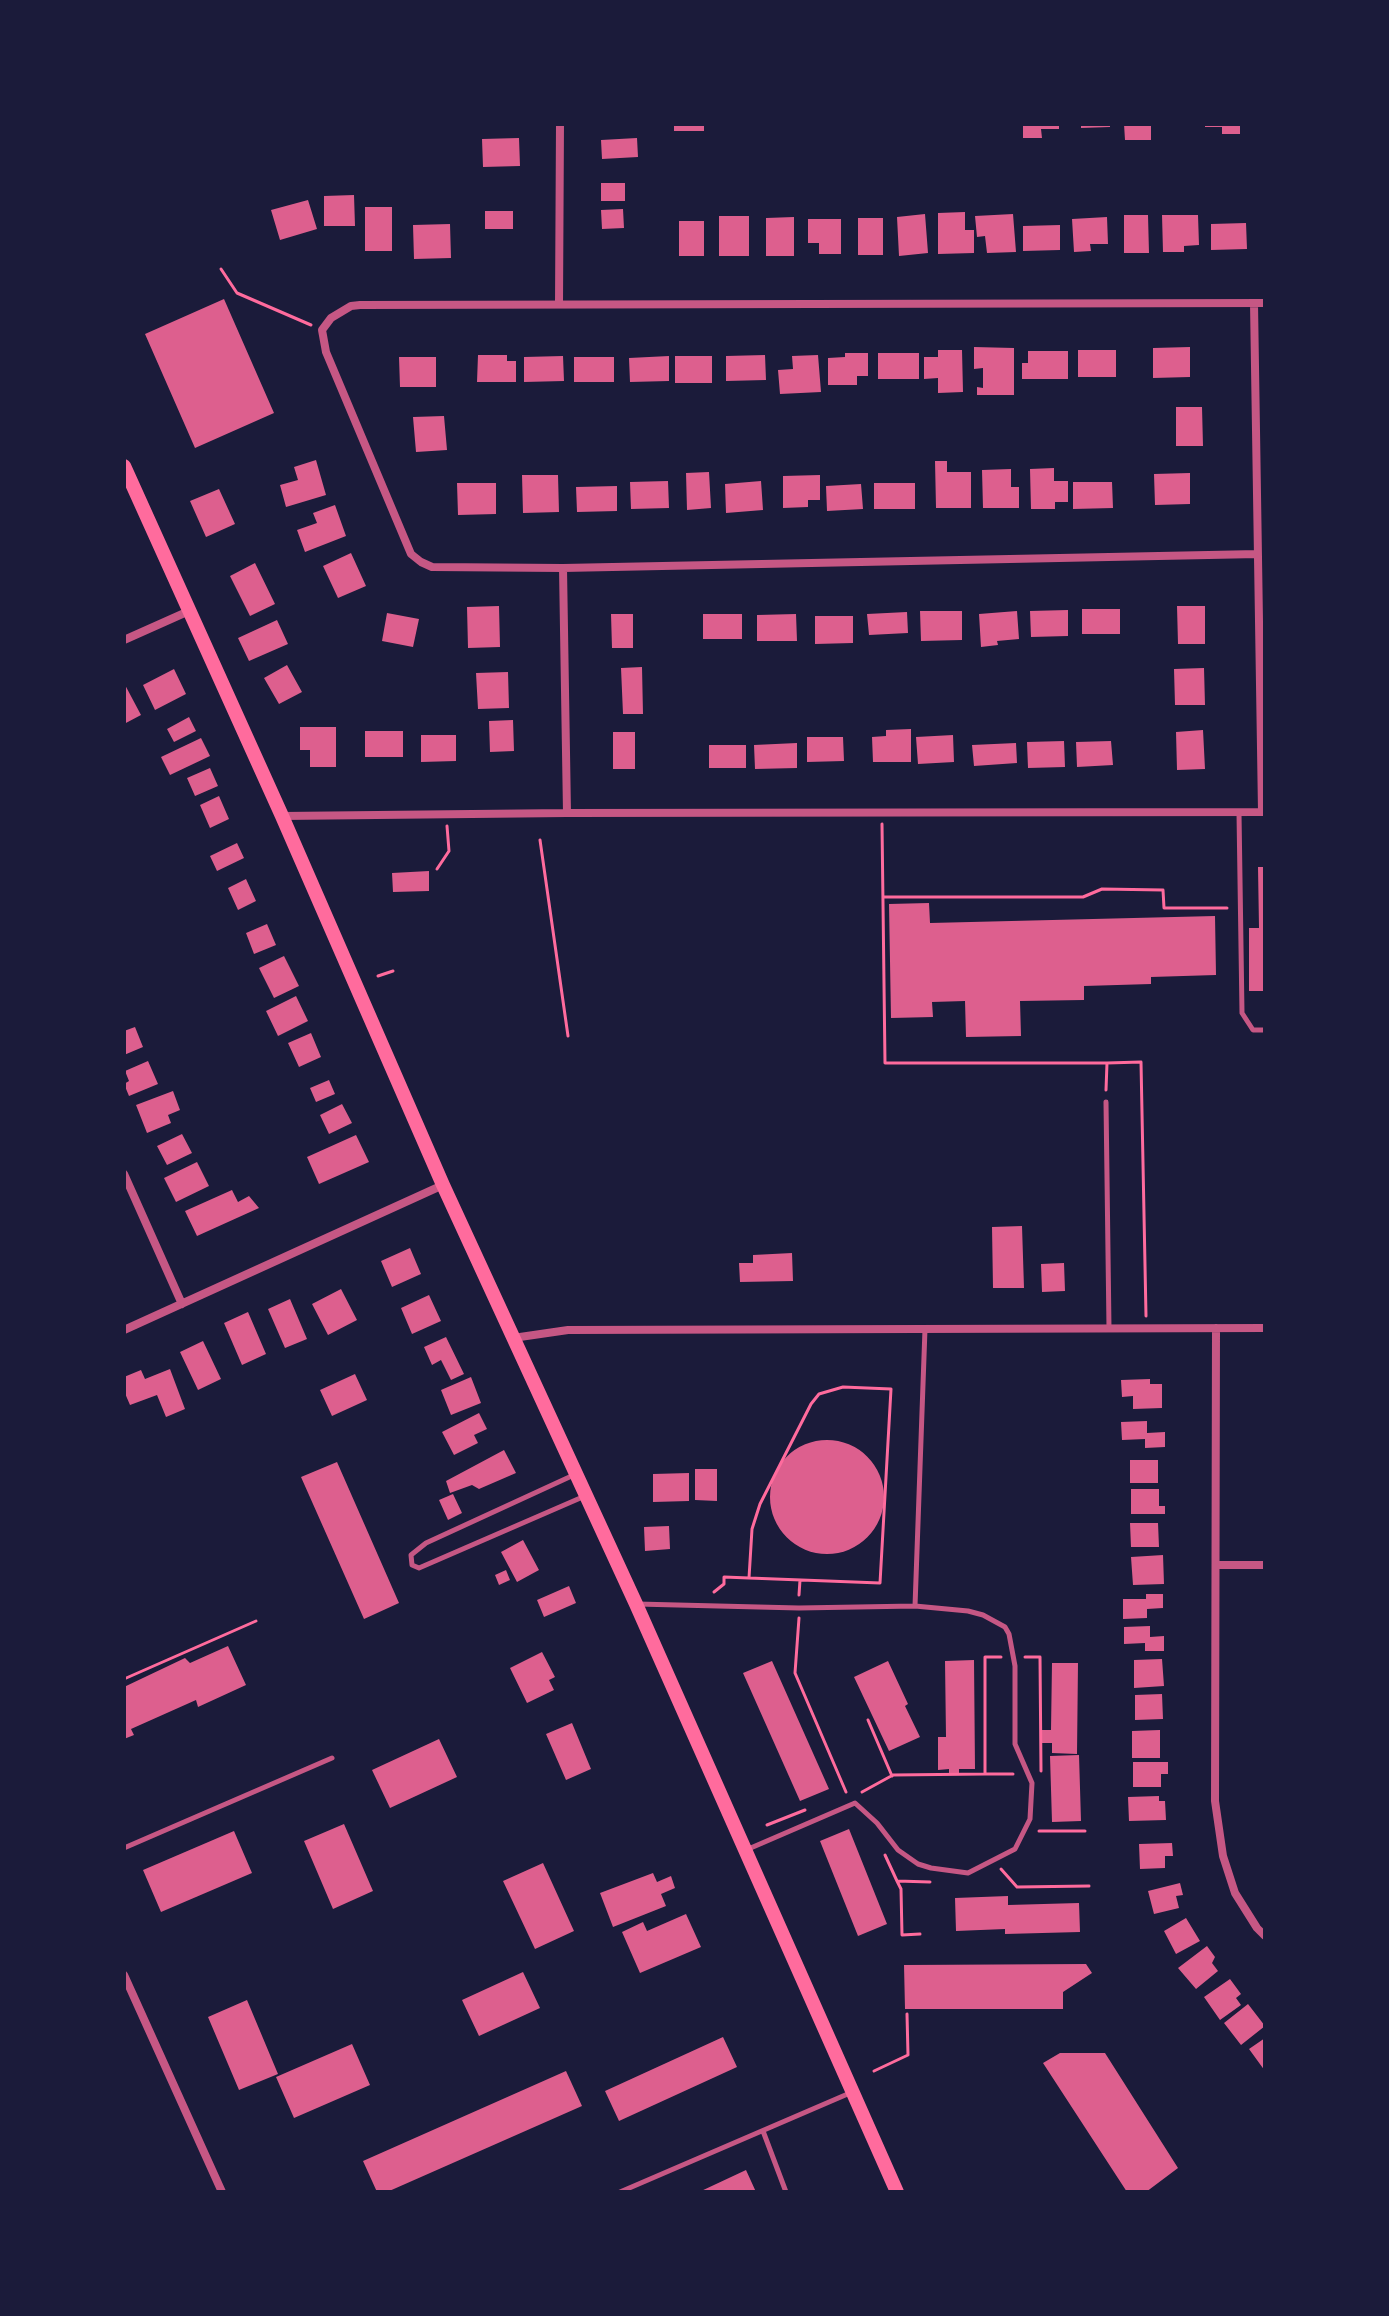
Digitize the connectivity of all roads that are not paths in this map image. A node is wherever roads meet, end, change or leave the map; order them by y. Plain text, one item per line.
1 (560, 124) edge
2 (1254, 303) junction
3 (1265, 303) edge
4 (559, 304) junction
5 (124, 466) edge
6 (1258, 554) junction
7 (563, 568) junction
8 (189, 611) junction
9 (124, 640) edge
10 (1263, 812) edge
11 (567, 813) junction
12 (1239, 813) junction
13 (282, 816) junction
14 (1265, 1030) edge
15 (1106, 1102) road end
16 (124, 1174) edge
17 (443, 1185) junction
18 (182, 1304) junction
19 (1216, 1328) junction
20 (1265, 1328) edge
21 (925, 1329) junction
22 (1109, 1329) junction
23 (124, 1330) edge
24 (513, 1338) junction
25 (576, 1474) junction
26 (586, 1495) junction
27 (1216, 1565) junction
28 (1265, 1565) edge
29 (636, 1604) junction
30 (915, 1606) junction
31 (332, 1758) dead end
32 (124, 1848) edge
33 (745, 1851) junction
34 (1265, 1936) edge
35 (124, 1975) edge
36 (852, 2092) junction
37 (763, 2131) junction
38 (222, 2192) edge
39 (620, 2192) edge
40 (786, 2192) edge
41 (897, 2192) edge

1 - 4 street
2 - 3 street
2 - 4 street
2 - 6 street
4 - 7 street
5 - 8 main road
6 - 7 street
6 - 10 street
7 - 11 street
8 - 9 street
8 - 13 main road
10 - 12 street
11 - 12 street
11 - 13 street
12 - 14 lane
13 - 17 main road
15 - 22 lane
16 - 18 street
17 - 18 street
17 - 24 main road
18 - 23 street
19 - 20 street
19 - 22 street
19 - 27 street
21 - 22 street
21 - 24 street
21 - 30 lane
24 - 25 main road
25 - 26 main road
25 - 26 lane
26 - 29 main road
27 - 28 street
27 - 34 street
29 - 30 lane
29 - 33 main road
30 - 33 lane
31 - 32 lane
33 - 36 main road
35 - 38 street
36 - 37 lane
36 - 41 main road
37 - 39 lane
37 - 40 lane

